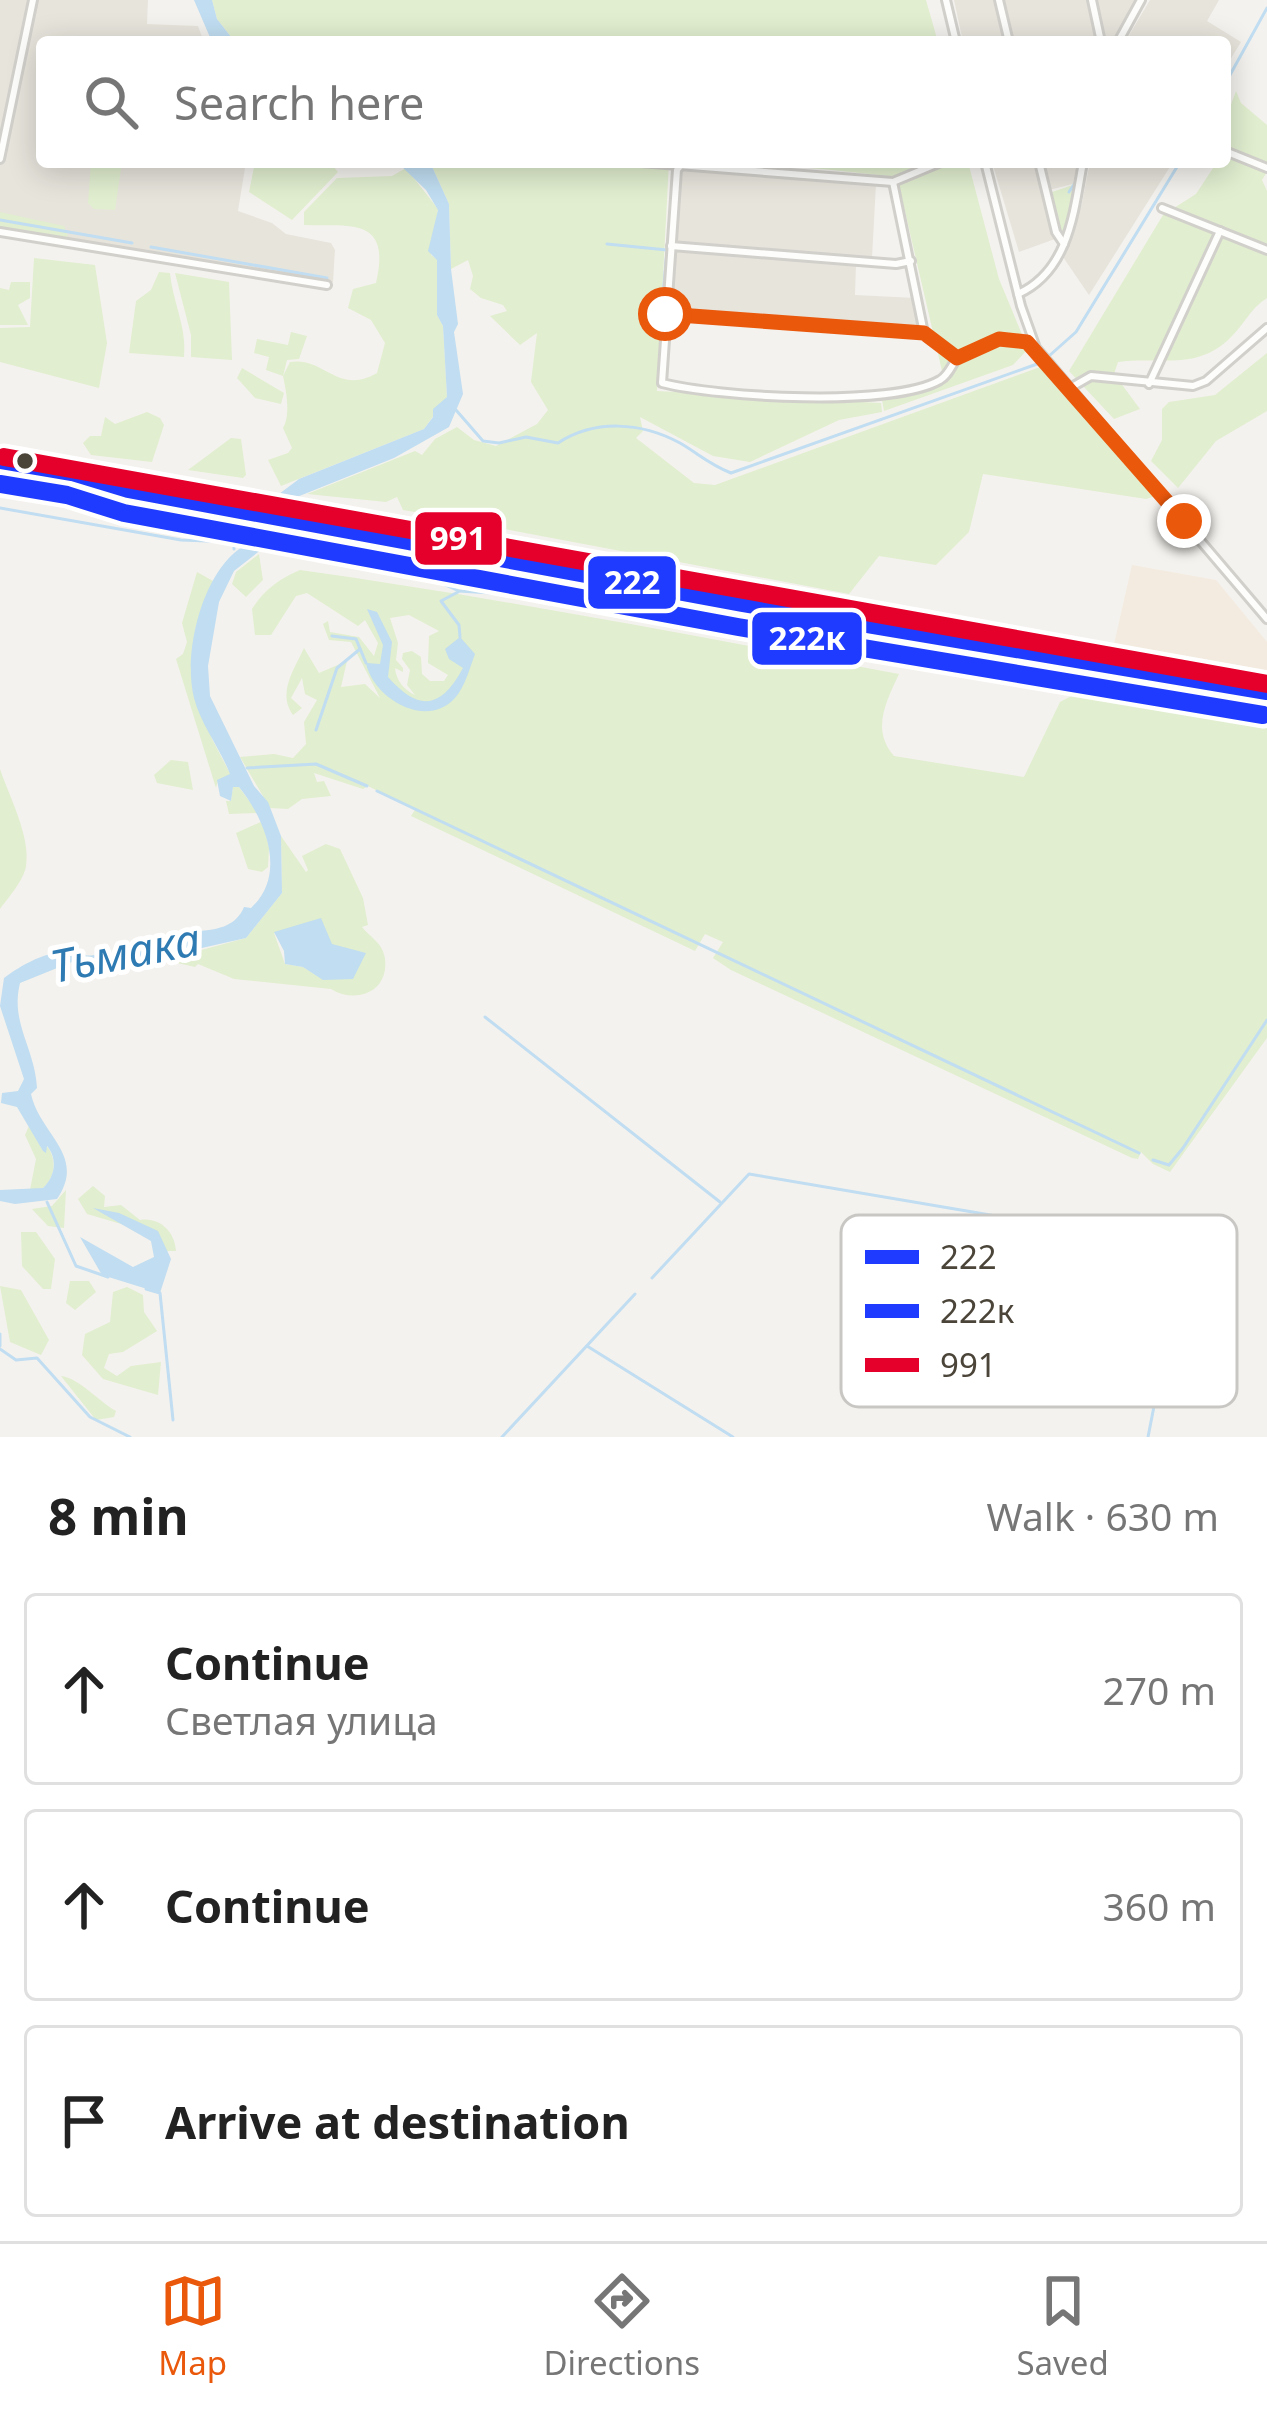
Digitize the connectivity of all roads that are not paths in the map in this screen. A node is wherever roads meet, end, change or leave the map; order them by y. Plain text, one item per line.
1 (33, 0) edge
2 (946, 0) edge
3 (999, 0) edge
4 (1091, 0) edge
5 (1142, 0) edge
6 (955, 36) edge
7 (1008, 36) edge
8 (1100, 36) edge
9 (1121, 36) edge
10 (1231, 153) edge
11 (0, 159) edge
12 (679, 168) edge
13 (708, 168) edge
14 (927, 168) edge
15 (986, 168) edge
16 (1040, 168) edge
17 (1082, 168) edge
18 (1267, 168) edge
19 (893, 182) junction
20 (1162, 208) dead end
21 (1220, 231) junction
22 (0, 232) edge
23 (1065, 244) junction
24 (671, 247) junction
25 (1267, 250) edge
26 (911, 261) junction
27 (327, 285) dead end
28 (1018, 294) junction
29 (665, 314) junction
30 (1267, 328) edge
31 (924, 333) junction
32 (1036, 348) junction
33 (957, 358) junction
34 (1148, 384) junction
35 (1070, 388) junction
36 (0, 464) edge
37 (0, 482) edge
38 (1267, 620) edge
39 (1267, 691) edge
40 (1267, 708) edge

1 - 11 street
2 - 6 street
3 - 7 street
4 - 8 street
5 - 9 street
10 - 18 street
12 - 24 street
13 - 19 street
14 - 19 street
15 - 28 street
16 - 23 street
17 - 23 street
19 - 26 street
20 - 21 street
21 - 25 street
21 - 34 street
22 - 27 street
23 - 28 street
24 - 26 street
24 - 29 street
26 - 31 street
28 - 32 street
29 - 31 street
29 - 33 street
30 - 34 street
31 - 33 street
32 - 33 street
32 - 35 street
34 - 35 street
35 - 38 street
36 - 39 highway
37 - 40 highway

